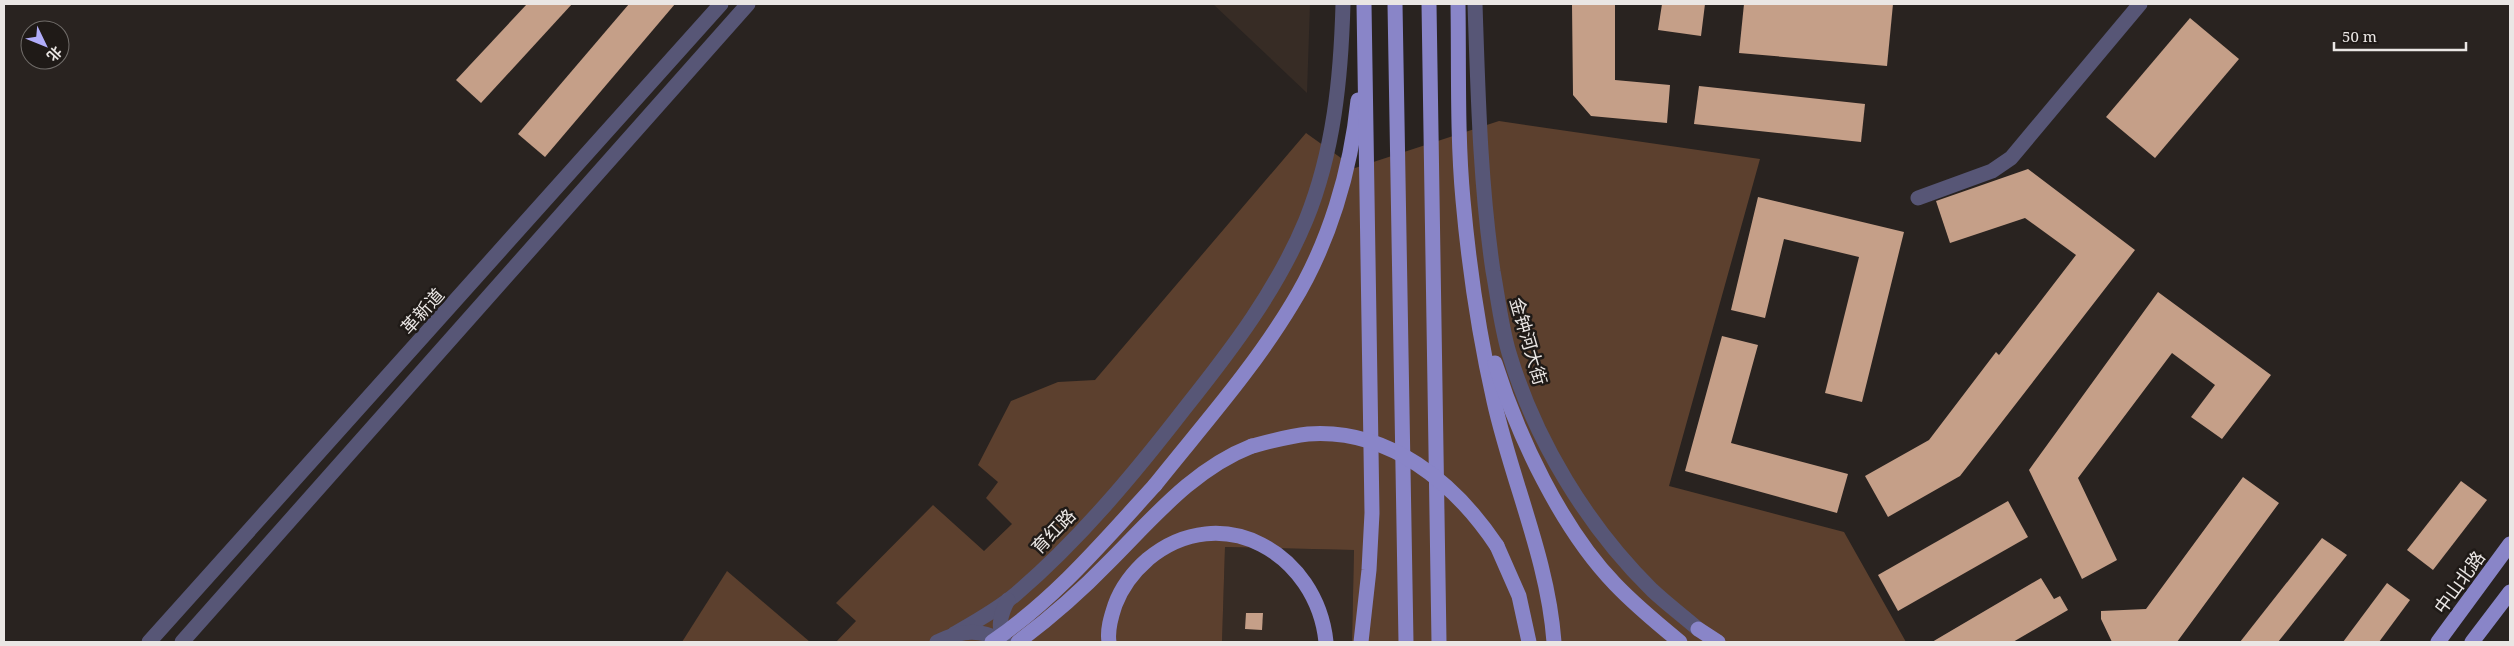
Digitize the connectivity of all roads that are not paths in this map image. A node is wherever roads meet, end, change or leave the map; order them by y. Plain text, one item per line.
1 (722, 4) edge
2 (748, 4) edge
3 (1343, 4) edge
4 (1364, 4) edge
5 (1395, 4) edge
6 (1429, 4) edge
7 (1458, 4) edge
8 (1475, 4) edge
9 (2140, 4) edge
10 (1364, 27) junction
11 (1918, 198) dead end
12 (1475, 298) junction
13 (2510, 544) edge
14 (2510, 592) edge
15 (1009, 599) junction
16 (1698, 629) joint
17 (954, 634) junction
18 (149, 642) edge
19 (182, 642) edge
20 (937, 642) edge
21 (1001, 642) edge
22 (1018, 642) edge
23 (1109, 642) edge
24 (1326, 642) edge
25 (1362, 642) edge
26 (1406, 642) edge
27 (1439, 642) edge
28 (1529, 642) edge
29 (1554, 642) edge
30 (1680, 642) edge
31 (1718, 642) edge
32 (2438, 642) edge
33 (2472, 642) edge

1 - 18 street, 革新道
2 - 19 street
3 - 15 street, 育红路
4 - 10 main road
5 - 26 main road
6 - 27 main road
7 - 12 main road
8 - 16 street, 金钟河大街
9 - 11 street
10 - 21 main road, bridge
10 - 25 main road
12 - 29 main road
12 - 30 main road
13 - 32 main road, 中山北路
14 - 33 main road
15 - 17 street, 育红路
15 - 21 street, 育红路
16 - 31 main road
17 - 20 street, 育红路
17 - 21 street, 育红路
22 - 28 main road, bridge
23 - 24 main road

